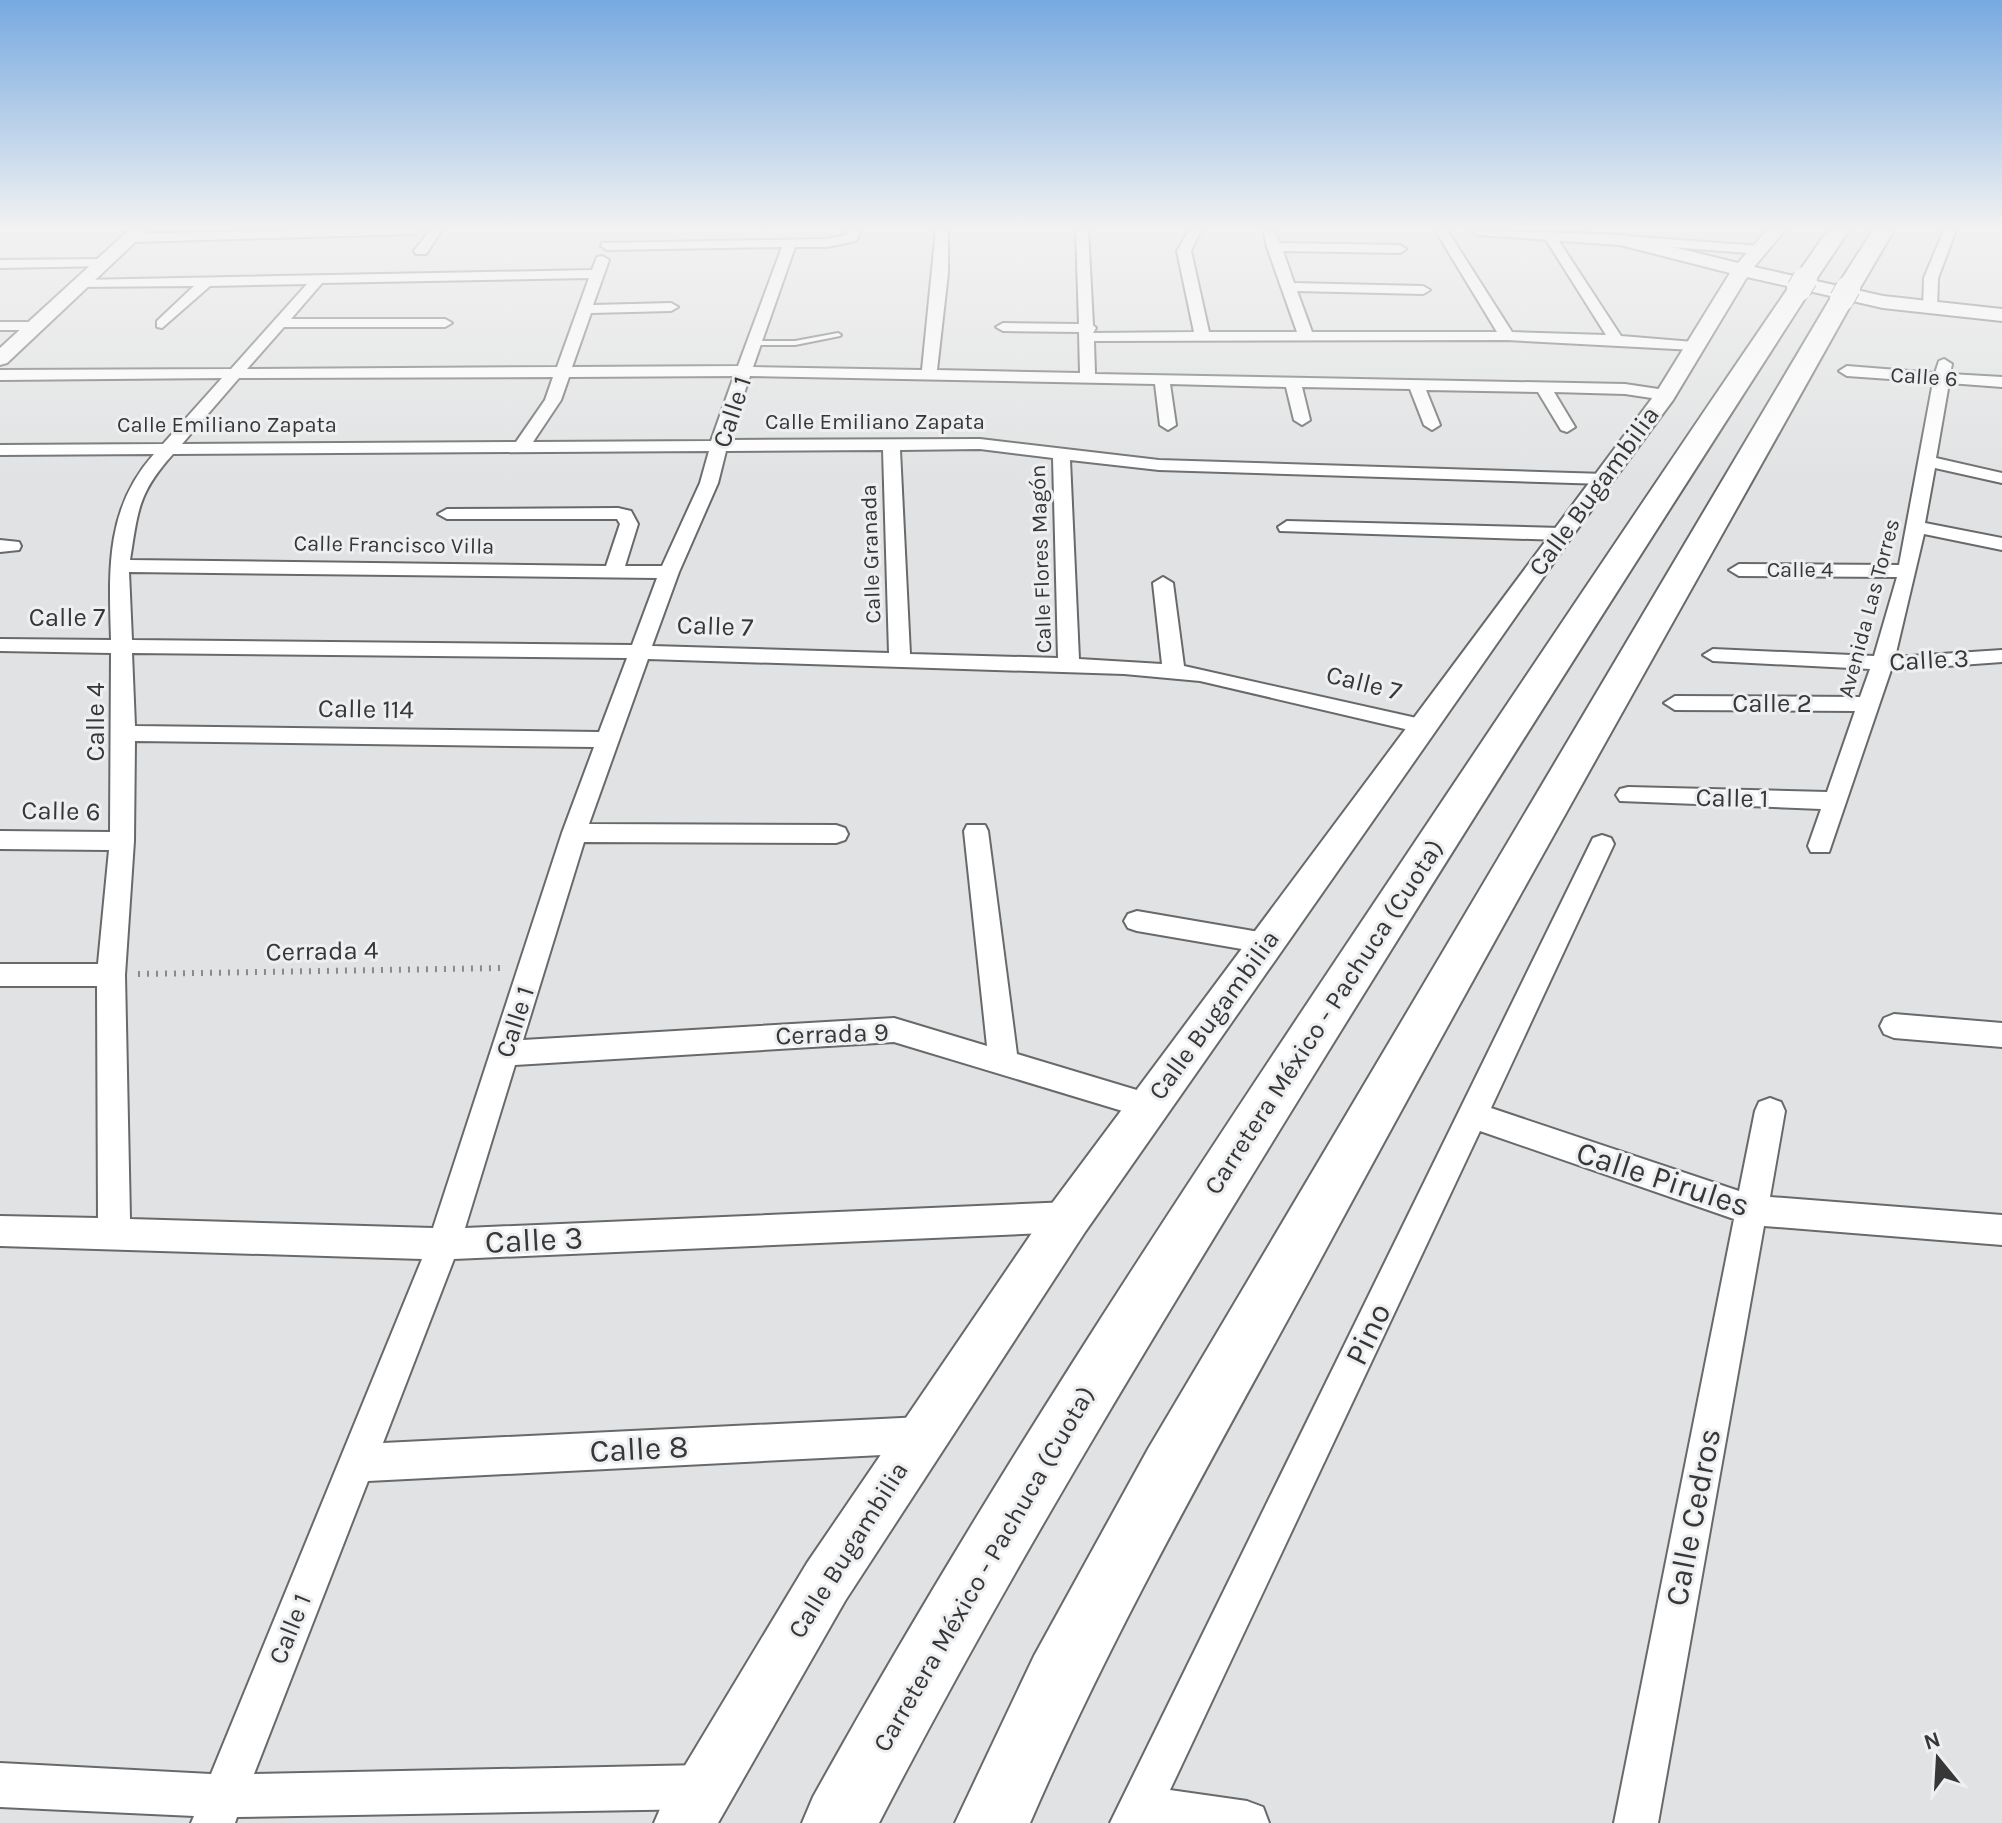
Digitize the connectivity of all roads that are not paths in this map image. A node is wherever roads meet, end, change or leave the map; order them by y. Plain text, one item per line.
1 (47, 315) edge
2 (171, 315) edge
3 (288, 315) edge
4 (583, 315) edge
5 (764, 315) edge
6 (936, 315) edge
7 (1088, 315) edge
8 (1198, 315) edge
9 (1299, 315) edge
10 (1494, 315) edge
11 (1601, 315) edge
12 (1715, 315) edge
13 (1781, 315) edge
14 (1832, 315) edge
15 (281, 323) junction
16 (445, 323) dead end
17 (162, 324) dead end
18 (0, 326) edge
19 (36, 326) junction
20 (1003, 327) dead end
21 (1089, 332) junction
22 (838, 335) dead end
23 (1202, 336) junction
24 (1306, 336) junction
25 (1507, 336) junction
26 (1617, 340) junction
27 (754, 343) junction
28 (1694, 346) junction
29 (0, 359) edge
30 (564, 371) junction
31 (745, 371) junction
32 (1847, 371) dead end
33 (1944, 371) junction
34 (239, 372) junction
35 (929, 373) junction
36 (0, 375) edge
37 (1088, 379) junction
38 (1162, 380) junction
39 (2002, 382) edge
40 (1293, 383) junction
41 (1416, 385) junction
42 (1543, 388) junction
43 (1665, 395) junction
44 (1302, 420) dead end
45 (1168, 425) dead end
46 (1432, 425) dead end
47 (1567, 427) dead end
48 (719, 444) junction
49 (891, 445) junction
50 (522, 446) junction
51 (169, 447) junction
52 (0, 450) edge
53 (1061, 452) junction
54 (1930, 462) junction
55 (2002, 478) edge
56 (1605, 479) junction
57 (447, 514) dead end
58 (1287, 527) dead end
59 (1916, 527) junction
60 (1561, 534) junction
61 (2002, 544) edge
62 (119, 566) junction
63 (1739, 570) dead end
64 (614, 571) junction
65 (1908, 571) junction
66 (669, 572) junction
67 (1163, 583) dead end
68 (0, 645) edge
69 (123, 645) junction
70 (638, 652) junction
71 (1713, 655) dead end
72 (2002, 656) edge
73 (900, 660) junction
74 (1883, 663) junction
75 (1069, 664) junction
76 (1174, 672) junction
77 (1675, 703) dead end
78 (1868, 704) junction
79 (1422, 726) junction
80 (124, 733) junction
81 (607, 740) junction
82 (1628, 795) dead end
83 (1835, 801) junction
84 (976, 831) dead end
85 (574, 833) junction
86 (836, 834) dead end
87 (0, 840) edge
88 (122, 841) junction
89 (1602, 844) dead end
90 (1820, 846) dead end
91 (1137, 921) dead end
92 (1265, 943) junction
93 (0, 975) edge
94 (111, 975) junction
95 (1894, 1026) dead end
96 (2002, 1035) edge
97 (505, 1053) junction
98 (1004, 1065) junction
99 (1149, 1106) junction
100 (1770, 1111) dead end
101 (1473, 1115) junction
102 (1750, 1210) junction
103 (1069, 1217) junction
104 (2002, 1230) edge
105 (0, 1231) edge
106 (114, 1236) junction
107 (444, 1244) junction
108 (922, 1435) junction
109 (356, 1463) junction
110 (0, 1785) edge
111 (694, 1805) edge
112 (218, 1809) edge
113 (1136, 1815) edge
114 (839, 1823) edge
115 (992, 1823) edge
116 (1247, 1823) edge
117 (1636, 1823) edge

1 - 19 street
2 - 17 street
3 - 15 street, Calle 4
4 - 30 street
5 - 27 street, Calle 1
6 - 35 street
7 - 21 street
8 - 23 street
9 - 24 street
10 - 25 street
11 - 26 street
12 - 28 street, Calle Bugambilia
13 - 114 highway, Carretera México - Pachuca (Cuota)
14 - 115 highway
15 - 16 street
15 - 34 street, Calle 4
18 - 19 street
19 - 29 street
20 - 21 street
21 - 23 street
21 - 37 street
22 - 27 lane
23 - 24 street
24 - 25 street
25 - 26 street
26 - 28 street
27 - 31 street, Calle 1
28 - 43 street, Calle Bugambilia
30 - 31 street
30 - 34 street
30 - 50 street
31 - 35 street
31 - 48 street, Calle 1
32 - 33 street, Calle 6
33 - 39 street, Calle 6
33 - 54 street, Avenida Las Torres
34 - 36 street
34 - 51 street, Calle 4
35 - 37 street
37 - 38 street
38 - 40 street
38 - 45 street
40 - 41 street
40 - 44 street
41 - 42 street
41 - 46 street
42 - 43 street
42 - 47 street
43 - 56 street, Calle Bugambilia
48 - 49 street, Calle Emiliano Zapata
48 - 50 street, Calle Emiliano Zapata
48 - 66 street, Calle 1
49 - 53 street, Calle Emiliano Zapata
49 - 73 street, Calle Granada
50 - 51 street, Calle Emiliano Zapata
51 - 52 street, Calle Emiliano Zapata
51 - 62 street, Calle 4
53 - 56 street, Calle Emiliano Zapata
53 - 75 street, Calle Flores Magón
54 - 55 street
54 - 59 street, Avenida Las Torres
56 - 60 street, Calle Bugambilia
57 - 64 street
58 - 60 street
59 - 61 street
59 - 65 street, Avenida Las Torres
60 - 79 street, Calle Bugambilia
62 - 64 street, Calle Francisco Villa
62 - 69 street, Calle 4
63 - 65 street, Calle 4
64 - 66 street, Calle Francisco Villa
65 - 74 street, Avenida Las Torres
66 - 70 street, Calle 1
67 - 76 street
68 - 69 street, Calle 7
69 - 70 street, Calle 7
69 - 80 street, Calle 4
70 - 73 street, Calle 7
70 - 81 street, Calle 1
71 - 74 street, Calle 3
72 - 74 street, Calle 3
73 - 75 street, Calle 7
74 - 78 street, Avenida Las Torres
75 - 76 street, Calle 7
76 - 79 street, Calle 7
77 - 78 street, Calle 2
78 - 83 street, Avenida Las Torres
79 - 92 street, Calle Bugambilia
80 - 81 street, Calle 114
80 - 88 street, Calle 4
81 - 85 street, Calle 1
82 - 83 street, Calle 1
83 - 90 street, Avenida Las Torres
84 - 98 street
85 - 86 street
85 - 97 street, Calle 1
87 - 88 street, Calle 6
88 - 94 street, Calle 4
89 - 101 street, Pino
91 - 92 street
92 - 99 street, Calle Bugambilia
93 - 94 street
94 - 106 street, Calle 4
95 - 96 street
97 - 98 street, Cerrada 9
97 - 107 street, Calle 1
98 - 99 street, Cerrada 9
99 - 103 street, Calle Bugambilia
100 - 102 street, Calle Cedros
101 - 102 street, Calle Pirules
101 - 113 street, Pino
102 - 104 street, Calle Pirules
102 - 117 street, Calle Cedros
103 - 107 street, Calle 3
103 - 108 street, Calle Bugambilia
105 - 106 street, Calle 3
106 - 107 street, Calle 3
107 - 109 street, Calle 1
108 - 109 street, Calle 8
108 - 111 street, Calle Bugambilia
109 - 112 street, Calle 1
110 - 112 street
111 - 112 street
113 - 116 street

